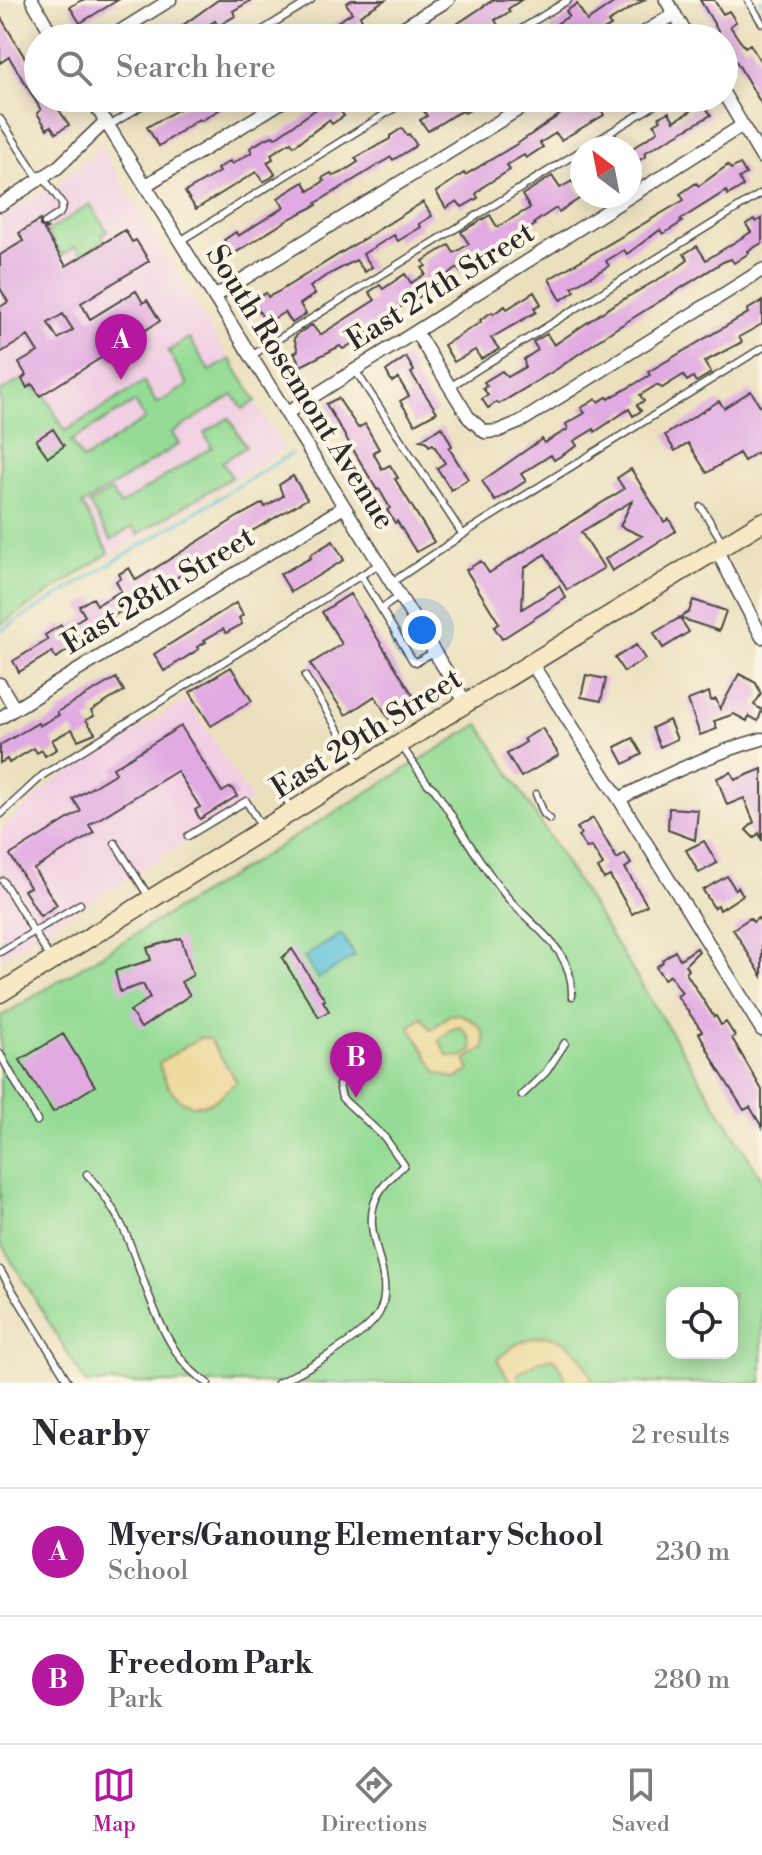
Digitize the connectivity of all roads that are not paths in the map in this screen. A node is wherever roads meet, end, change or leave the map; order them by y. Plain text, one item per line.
1 (170, 0) edge
2 (311, 0) edge
3 (448, 0) edge
4 (568, 0) edge
5 (666, 0) edge
6 (748, 0) edge
7 (37, 2) edge
8 (675, 14) junction
9 (762, 23) edge
10 (47, 24) edge
11 (131, 24) edge
12 (272, 24) edge
13 (409, 24) edge
14 (529, 24) edge
15 (658, 24) edge
16 (681, 24) edge
17 (100, 112) edge
18 (128, 112) edge
19 (265, 112) edge
20 (388, 112) edge
21 (514, 112) edge
22 (643, 112) edge
23 (735, 112) edge
24 (0, 119) edge
25 (107, 123) junction
26 (743, 125) junction
27 (605, 136) edge
28 (570, 158) edge
29 (762, 158) edge
30 (41, 178) junction
31 (146, 185) junction
32 (762, 193) edge
33 (0, 205) edge
34 (45, 223) dead end
35 (180, 241) junction
36 (762, 270) edge
37 (214, 297) junction
38 (416, 332) junction
39 (762, 348) edge
40 (251, 356) junction
41 (355, 370) junction
42 (451, 386) junction
43 (287, 413) junction
44 (344, 507) junction
45 (701, 507) dead end
46 (762, 522) edge
47 (463, 535) junction
48 (721, 548) junction
49 (379, 564) junction
50 (361, 576) junction
51 (391, 583) junction
52 (400, 596) junction
53 (381, 609) junction
54 (762, 637) edge
55 (435, 652) junction
56 (532, 664) junction
57 (305, 676) dead end
58 (0, 684) edge
59 (466, 703) junction
60 (15, 709) junction
61 (0, 718) edge
62 (762, 739) edge
63 (400, 744) junction
64 (362, 768) junction
65 (277, 785) dead end
66 (536, 794) dead end
67 (619, 799) junction
68 (293, 811) junction
69 (0, 815) edge
70 (550, 819) dead end
71 (263, 829) junction
72 (188, 836) dead end
73 (115, 843) dead end
74 (3, 881) dead end
75 (150, 900) junction
76 (80, 904) dead end
77 (34, 932) junction
78 (0, 952) edge
79 (52, 961) junction
80 (0, 993) edge
81 (572, 996) dead end
82 (762, 1030) edge
83 (565, 1043) dead end
84 (0, 1054) edge
85 (356, 1068) dead end
86 (522, 1095) dead end
87 (37, 1121) dead end
88 (87, 1174) dead end
89 (0, 1270) edge
90 (69, 1383) edge
91 (208, 1383) edge
92 (278, 1383) edge

1 - 11 street
2 - 12 lane
3 - 13 street
4 - 14 lane
5 - 8 street
6 - 9 lane
7 - 10 street
8 - 15 street
8 - 16 street
17 - 25 street, South Rosemont Avenue
18 - 25 lane
19 - 31 street
20 - 35 lane
21 - 37 street
22 - 27 lane
23 - 26 street
24 - 30 lane
25 - 30 street
25 - 31 street, South Rosemont Avenue
26 - 29 street
26 - 38 street, East 27th Street
28 - 40 lane
30 - 33 street
30 - 34 lane
31 - 35 street, South Rosemont Avenue
32 - 42 lane
35 - 37 street, South Rosemont Avenue
36 - 42 street
37 - 40 street, South Rosemont Avenue
38 - 41 street, East 27th Street
38 - 42 street
39 - 47 lane
40 - 43 street, South Rosemont Avenue
41 - 43 street, East 27th Street
41 - 47 lane
43 - 44 street, South Rosemont Avenue
44 - 49 street, South Rosemont Avenue
44 - 60 street, East 28th Street
45 - 48 lane
46 - 48 street, East 29th Street
47 - 51 lane
48 - 54 street
48 - 56 street, East 29th Street
49 - 50 lane
49 - 51 street, South Rosemont Avenue
50 - 53 lane
50 - 69 lane
51 - 52 street, South Rosemont Avenue
52 - 53 lane
52 - 55 street, South Rosemont Avenue
53 - 55 lane
55 - 59 street, South Rosemont Avenue
56 - 59 street, East 29th Street
56 - 67 street
57 - 64 lane
58 - 60 street
59 - 63 street, East 29th Street
60 - 61 street, East 28th Street
62 - 67 street
63 - 64 street, East 29th Street
63 - 81 lane
64 - 68 street, East 29th Street
65 - 68 lane
66 - 70 lane
67 - 82 street
68 - 71 street, East 29th Street
71 - 72 lane
71 - 75 street, East 29th Street
73 - 75 lane
74 - 77 lane
75 - 79 street, East 29th Street
76 - 77 lane
77 - 78 lane
77 - 79 lane
79 - 80 street, East 29th Street
83 - 86 lane
84 - 87 lane
85 - 92 lane
88 - 91 lane
89 - 90 lane

